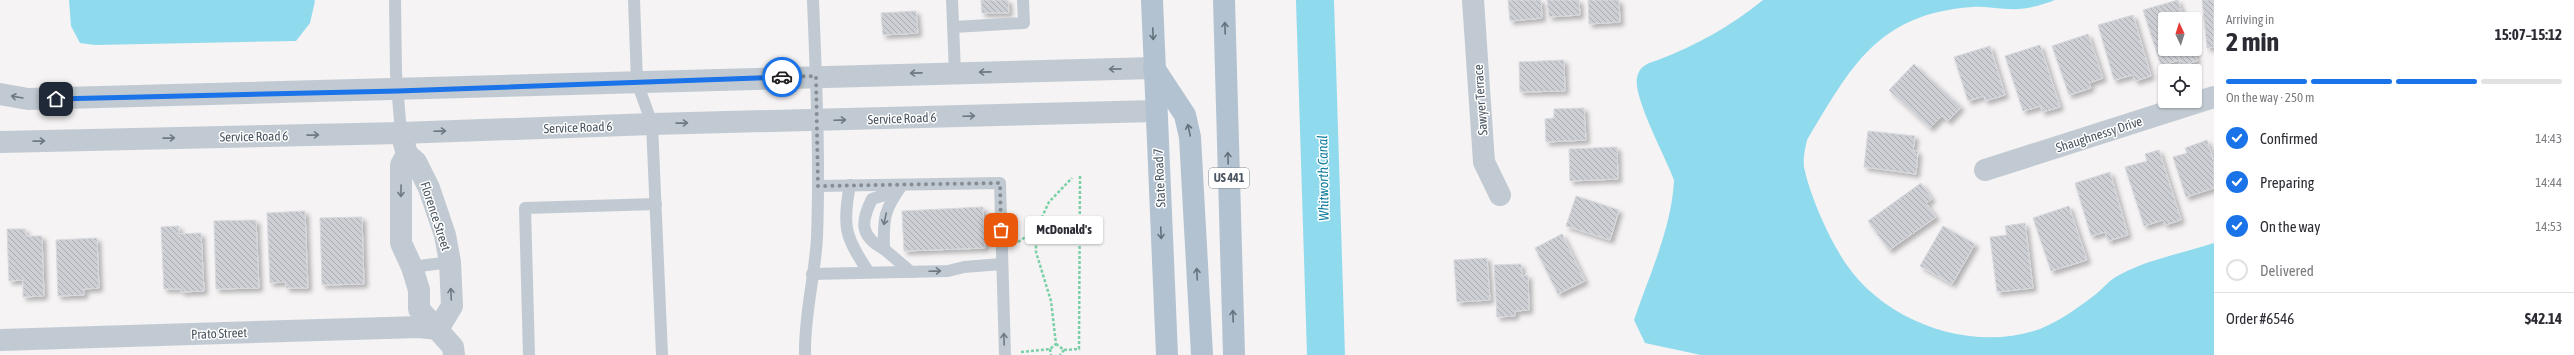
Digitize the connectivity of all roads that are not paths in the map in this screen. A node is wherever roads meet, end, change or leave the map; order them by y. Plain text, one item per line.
1 (395, 0) edge
2 (634, 0) edge
3 (813, 0) edge
4 (952, 0) edge
5 (1023, 0) edge
6 (1152, 0) edge
7 (1224, 0) edge
8 (1473, 0) edge
9 (954, 27) junction
10 (1154, 68) junction
11 (955, 73) junction
12 (816, 76) junction
13 (637, 82) junction
14 (398, 91) junction
15 (0, 94) edge
16 (2214, 97) edge
17 (1156, 111) junction
18 (817, 121) junction
19 (652, 124) junction
20 (0, 142) edge
21 (404, 143) junction
22 (1985, 170) dead end
23 (850, 185) junction
24 (818, 186) junction
25 (900, 188) junction
26 (1500, 196) dead end
27 (656, 204) junction
28 (884, 249) junction
29 (450, 262) junction
30 (1002, 264) junction
31 (412, 267) junction
32 (868, 271) junction
33 (911, 272) junction
34 (812, 274) junction
35 (438, 329) junction
36 (0, 340) edge
37 (454, 355) edge
38 (530, 355) edge
39 (662, 355) edge
40 (804, 355) edge
41 (1005, 355) edge
42 (1167, 355) edge
43 (1202, 355) edge
44 (1234, 355) edge

1 - 14 lane
2 - 13 lane
3 - 12 lane
4 - 9 lane
5 - 9 lane
6 -> 10 main road, State Road 7
44 -> 7 main road, US 441
8 - 26 street, Sawyer Terrace
9 - 11 lane
10 -> 11 street
10 - 17 main road, State Road 7
43 -> 10 main road
11 -> 12 street
12 - 13 street
12 - 18 lane
13 - 14 street
13 - 19 lane
14 -> 15 street
14 - 21 lane
16 - 22 street, Shaughnessy Drive
18 -> 17 street, Service Road 6
17 -> 42 main road, State Road 7
19 -> 18 street, Service Road 6
18 - 24 lane
21 -> 19 street, Service Road 6
19 - 27 lane
20 -> 21 street, Service Road 6
21 - 29 street, Florence Street
21 -> 31 street, Florence Street
23 - 24 lane
23 - 25 lane
23 - 32 lane
24 - 34 lane
25 -> 28 lane
25 - 28 lane
25 - 30 lane
27 - 38 lane
27 - 39 lane
28 - 33 lane
29 - 31 lane
35 -> 29 street, Florence Street
33 -> 30 lane
41 -> 30 lane
31 - 35 street, Florence Street
32 - 33 lane
32 - 34 lane
34 - 40 lane
35 - 36 street, Prato Street
35 - 37 street, Florence Street

